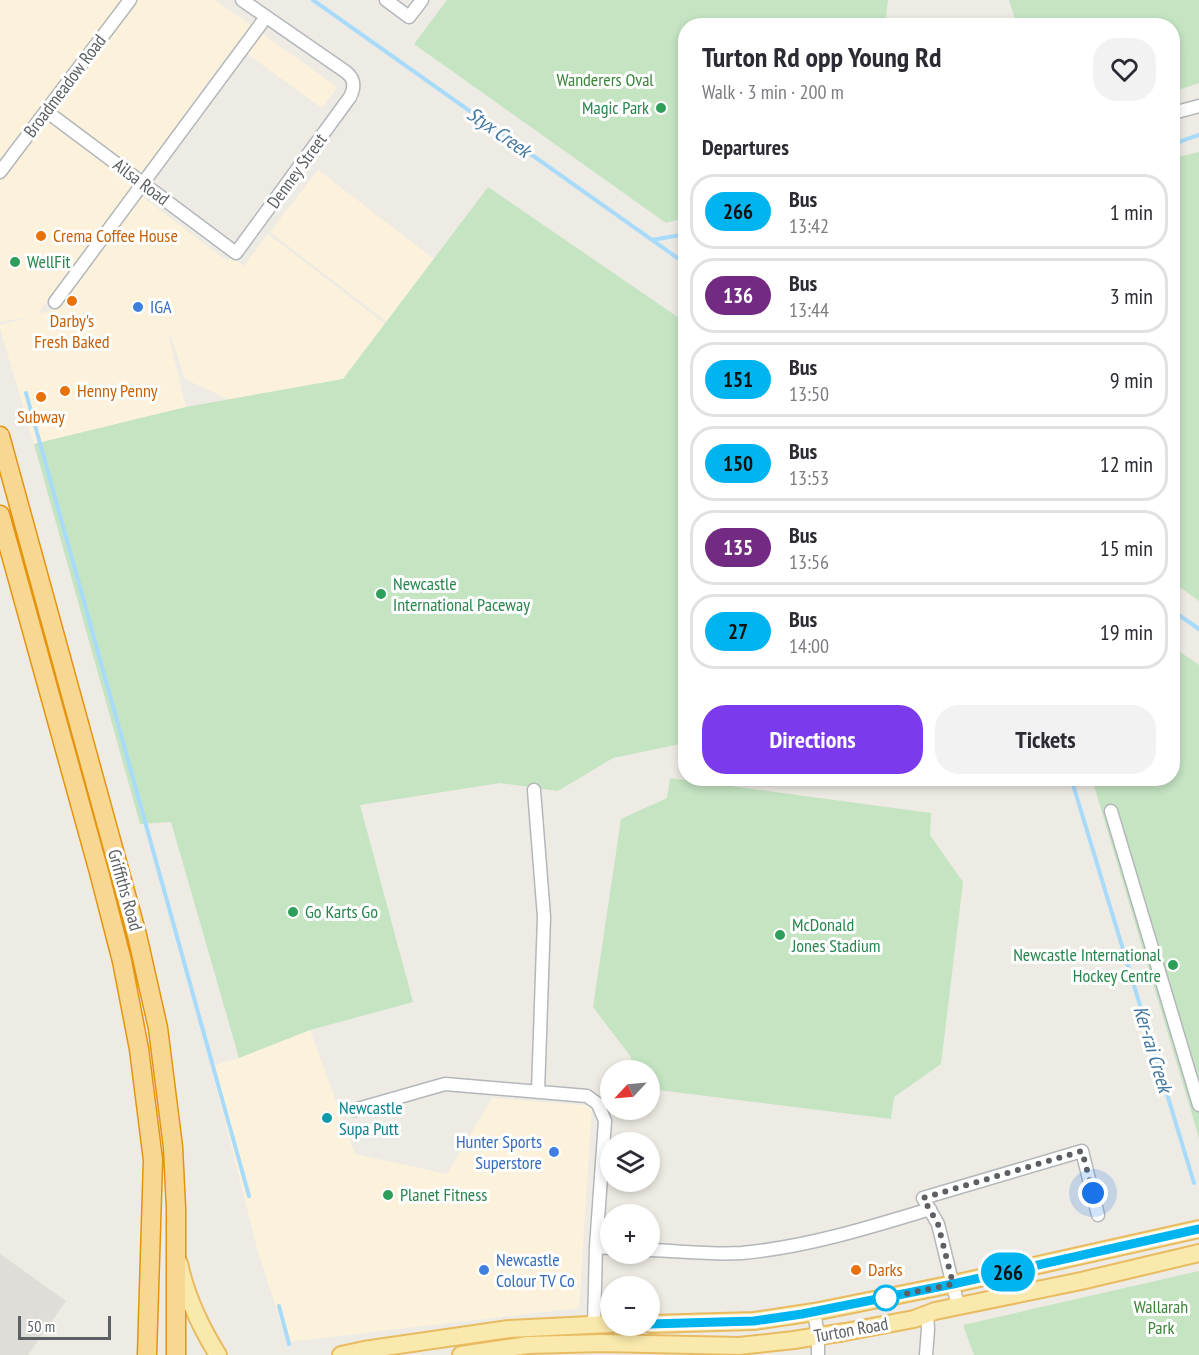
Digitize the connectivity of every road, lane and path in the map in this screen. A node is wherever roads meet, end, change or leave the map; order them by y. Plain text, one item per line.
1 (130, 0) edge
2 (242, 0) edge
3 (386, 0) edge
4 (422, 0) edge
5 (266, 17) junction
6 (1199, 106) edge
7 (46, 111) junction
8 (1180, 111) edge
9 (0, 172) edge
10 (143, 183) junction
11 (236, 254) joint
12 (55, 302) dead end
13 (0, 436) edge
14 (0, 515) edge
15 (534, 790) dead end
16 (1111, 811) dead end
17 (104, 817) junction
18 (86, 823) junction
19 (538, 1092) junction
20 (1199, 1105) edge
21 (354, 1110) dead end
22 (930, 1209) junction
23 (1098, 1215) dead end
24 (1199, 1229) edge
25 (177, 1242) junction
26 (596, 1247) junction
27 (600, 1247) edge
28 (660, 1250) edge
29 (1199, 1253) edge
30 (953, 1284) junction
31 (600, 1299) edge
32 (958, 1306) junction
33 (814, 1312) junction
34 (927, 1314) junction
35 (660, 1324) edge
36 (600, 1325) edge
37 (147, 1327) junction
38 (818, 1336) junction
39 (772, 1349) edge
40 (733, 1350) edge
41 (137, 1355) edge
42 (147, 1355) edge
43 (176, 1355) edge
44 (218, 1355) edge
45 (341, 1355) edge
46 (461, 1355) edge
47 (818, 1355) edge
48 (926, 1355) edge

1 - 7 street, Broadmeadow Road
2 - 5 street
3 - 4 street
5 - 10 street
5 - 11 street, Denney Street
6 - 8 street
7 - 9 street, Broadmeadow Road
7 - 10 street, Ailsa Road
10 - 11 street, Ailsa Road
10 - 12 street
13 - 17 highway, Griffiths Road
14 - 18 highway, Griffiths Road
15 - 19 street
16 - 20 street
17 - 18 highway
17 - 25 highway, Griffiths Road
18 - 37 highway, Griffiths Road
19 - 21 street
19 - 26 street
22 - 23 street
22 - 28 street
22 - 30 street
24 - 30 main road, Turton Road
25 - 43 highway, Griffiths Road
25 - 44 main road
26 - 27 street
26 - 31 street
29 - 32 main road, Turton Road
30 - 32 street
30 - 33 main road, Turton Road
32 - 34 main road, Turton Road
33 - 35 main road, Turton Road
33 - 38 street
34 - 38 main road, Turton Road
34 - 48 street
36 - 45 main road
37 - 41 main road
37 - 42 highway, Griffiths Road
38 - 39 main road, Turton Road
38 - 47 street
39 - 40 main road, Turton Road
40 - 46 main road, Turton Road

